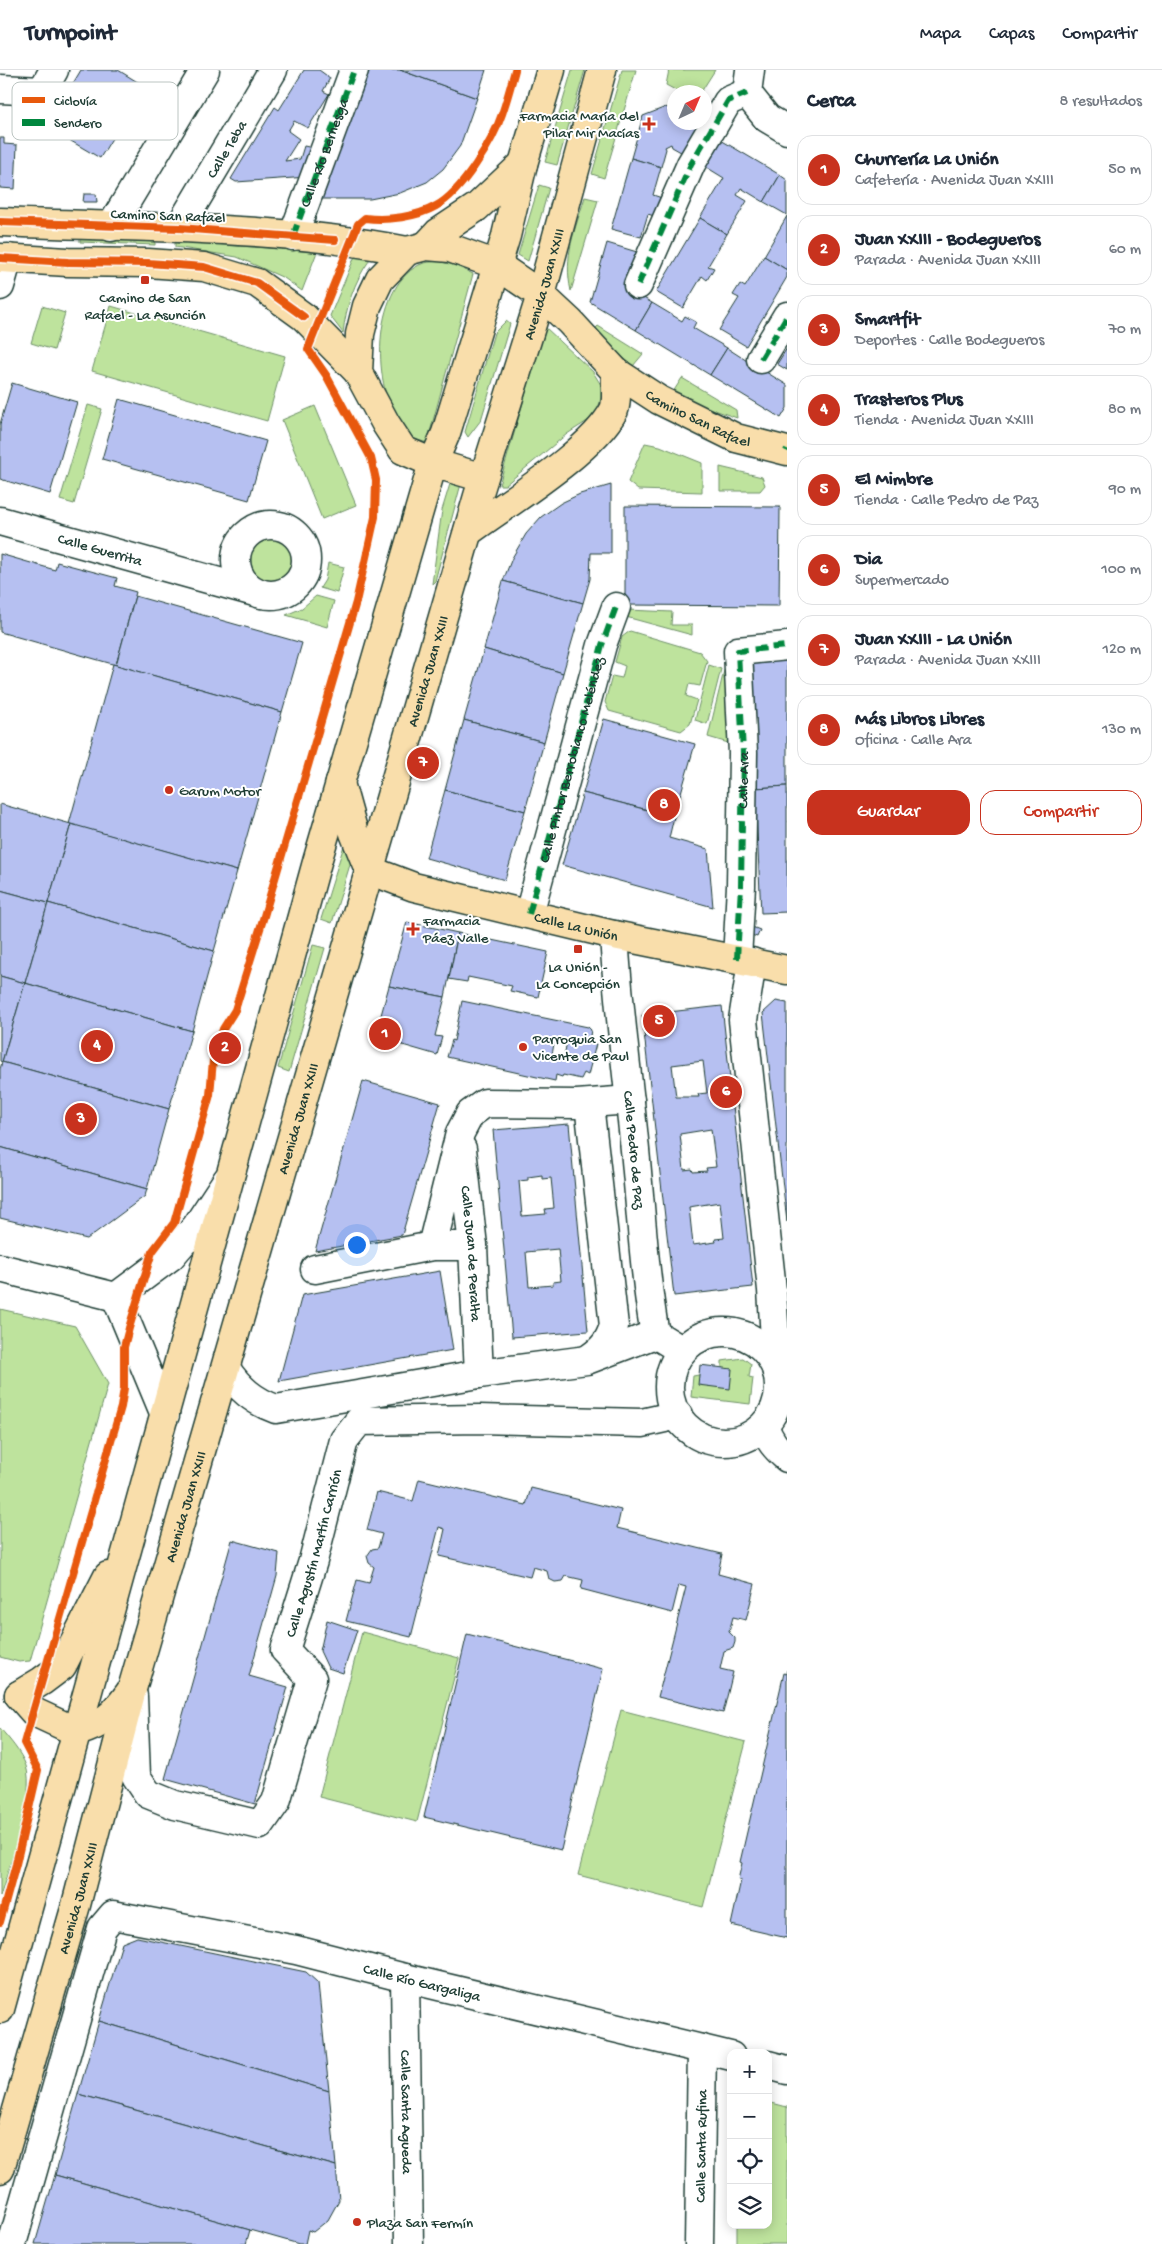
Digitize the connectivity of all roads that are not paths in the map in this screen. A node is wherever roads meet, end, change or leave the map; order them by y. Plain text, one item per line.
1 (54, 70) edge
2 (205, 70) edge
3 (273, 70) edge
4 (354, 70) edge
5 (551, 70) edge
6 (602, 70) edge
7 (47, 82) edge
8 (749, 82) edge
9 (178, 115) edge
10 (787, 130) edge
11 (163, 140) edge
12 (523, 164) junction
13 (0, 222) edge
14 (111, 227) junction
15 (178, 228) junction
16 (293, 236) junction
17 (416, 248) junction
18 (4, 258) edge
19 (497, 265) junction
20 (0, 286) edge
21 (638, 286) dead end
22 (541, 295) junction
23 (787, 316) edge
24 (762, 359) dead end
25 (358, 372) junction
26 (616, 372) junction
27 (787, 450) edge
28 (433, 463) junction
29 (483, 478) junction
30 (0, 522) edge
31 (468, 532) junction
32 (237, 551) junction
33 (199, 576) junction
34 (262, 594) junction
35 (616, 607) dead end
36 (787, 646) edge
37 (340, 783) junction
38 (369, 870) junction
39 (529, 914) junction
40 (614, 934) junction
41 (744, 961) junction
42 (787, 970) edge
43 (630, 1100) junction
44 (589, 1104) junction
45 (460, 1133) junction
46 (234, 1170) junction
47 (432, 1246) junction
48 (473, 1246) junction
49 (0, 1268) edge
50 (315, 1269) dead end
51 (116, 1298) junction
52 (655, 1334) junction
53 (681, 1350) junction
54 (587, 1360) junction
55 (226, 1369) junction
56 (777, 1372) junction
57 (479, 1374) junction
58 (165, 1415) junction
59 (678, 1415) junction
60 (764, 1426) junction
61 (787, 1458) edge
62 (134, 1522) junction
63 (132, 1689) junction
64 (9, 1693) edge
65 (77, 1732) junction
66 (405, 1978) junction
67 (0, 2009) edge
68 (702, 2049) junction
69 (727, 2055) edge
70 (772, 2066) edge
71 (787, 2070) edge
72 (0, 2169) edge
73 (12, 2244) edge
74 (409, 2244) edge
75 (699, 2244) edge

1 - 7 street
2 - 9 street
3 - 15 street, Calle Teba
4 - 16 street, Calle Río Bernesga
5 - 12 main road
6 - 22 main road, Avenida Juan XXIII
8 - 10 street
8 - 21 street
11 - 14 street
12 - 17 main road
12 - 19 main road
13 - 14 main road, Camino San Rafael
14 - 15 main road, Camino San Rafael
15 - 16 main road, Camino San Rafael
16 - 17 main road, Camino San Rafael
17 - 19 main road, Camino San Rafael
17 - 25 main road
18 - 20 street
18 - 25 main road
19 - 22 main road, Camino San Rafael
19 - 28 main road
22 - 26 main road, Camino San Rafael
22 - 29 main road, Avenida Juan XXIII
23 - 24 street
25 - 28 main road
26 - 27 main road, Camino San Rafael
26 - 31 main road
28 - 29 main road
28 - 37 main road
29 - 31 main road, Avenida Juan XXIII
30 - 33 street, Calle Guerrita
31 - 38 main road, Avenida Juan XXIII
32 - 33 street
32 - 34 street
32 - 34 street
33 - 34 street, Calle Guerrita
35 - 39 street, Calle Pintor Berrobianco Meléndez
36 - 41 street, Calle Ara
37 - 38 main road
37 - 46 main road
38 - 39 main road, Calle La Unión
38 - 55 main road, Avenida Juan XXIII
39 - 40 main road, Calle La Unión
40 - 41 main road, Calle La Unión
40 - 43 street, Calle Pedro de Paz
41 - 42 main road, Calle La Unión
41 - 56 street
43 - 44 street
43 - 52 street, Calle Pedro de Paz
44 - 45 street, Calle Juan de Peralta
44 - 54 street
45 - 47 street, Calle Juan de Peralta
45 - 48 street, Calle Juan de Peralta
46 - 51 street
46 - 58 main road
47 - 48 street
47 - 50 street
48 - 57 street, Calle Juan de Peralta
49 - 51 street
51 - 58 street
52 - 53 street
52 - 54 street
53 - 56 street
53 - 59 street
54 - 57 street
55 - 57 street
55 - 63 main road, Avenida Juan XXIII
56 - 60 street
58 - 62 main road
59 - 60 street
59 - 63 street, Calle Agustín Martín Carrión
60 - 61 street
62 - 64 main road
62 - 65 main road
63 - 65 main road
63 - 72 main road, Avenida Juan XXIII
64 - 65 main road
65 - 67 main road
66 - 68 street, Calle Río Gargaliga
66 - 73 street, Calle Río Gargaliga
66 - 74 street, Calle Santa Agueda
68 - 69 street, Calle Río Gargaliga
68 - 75 street, Calle Santa Rufina
70 - 71 street

